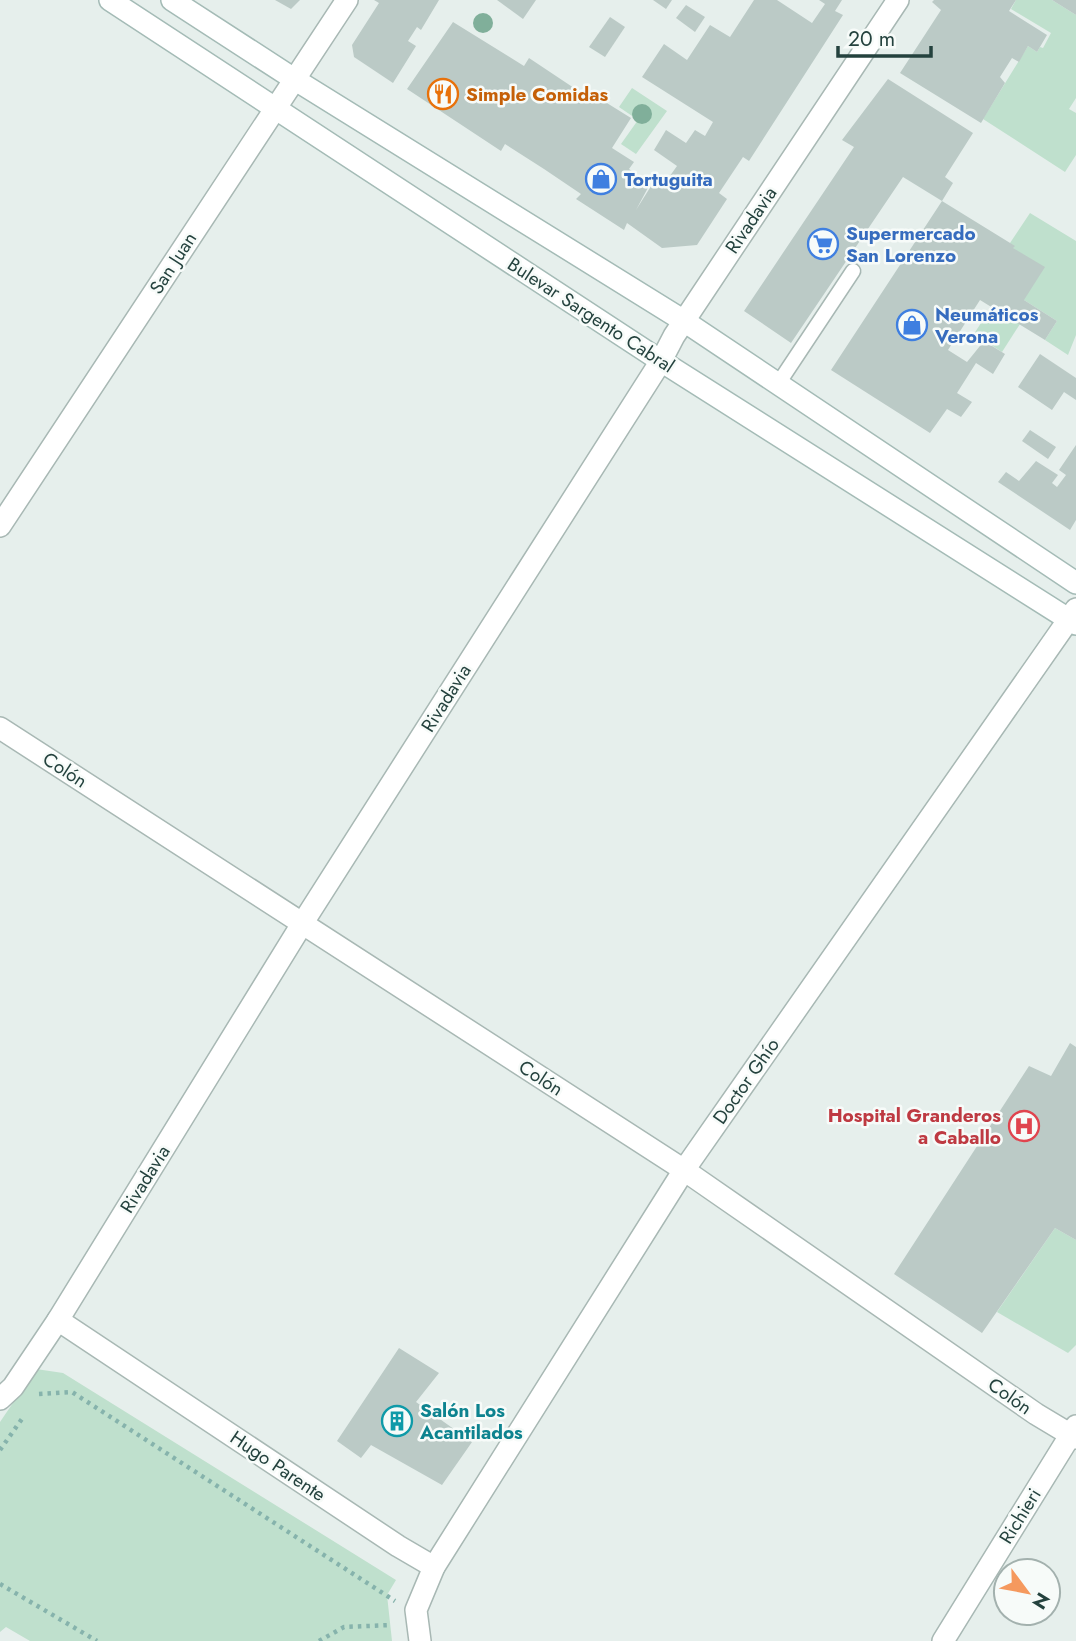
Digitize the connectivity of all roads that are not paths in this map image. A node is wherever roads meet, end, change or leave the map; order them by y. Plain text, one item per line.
1 (110, 0) edge
2 (172, 0) edge
3 (346, 0) edge
4 (898, 0) edge
5 (294, 79) junction
6 (276, 107) junction
7 (853, 271) dead end
8 (684, 321) junction
9 (661, 361) junction
10 (778, 384) junction
11 (0, 526) edge
12 (1076, 583) edge
13 (1074, 617) edge
14 (0, 727) edge
15 (302, 923) junction
16 (684, 1170) junction
17 (58, 1320) junction
18 (0, 1399) edge
19 (1074, 1433) edge
20 (435, 1567) junction
21 (420, 1641) edge
22 (943, 1641) edge

1 - 6 street, Bulevar Sargento Cabral
2 - 5 street
3 - 5 street, San Juan
4 - 8 street, Rivadavia
5 - 6 street, San Juan
5 - 8 street
6 - 9 street, Bulevar Sargento Cabral
6 - 11 street, San Juan
7 - 10 lane
8 - 9 street, Rivadavia
8 - 10 street
9 - 13 street, Bulevar Sargento Cabral
9 - 15 street, Rivadavia
10 - 12 street
13 - 16 street, Doctor Ghío
14 - 15 street, Colón
15 - 16 street, Colón
15 - 17 street, Rivadavia
16 - 19 street, Colón
16 - 20 street, Doctor Ghío
17 - 18 street, Rivadavia
17 - 20 street, Hugo Parente
19 - 22 street, Richieri
20 - 21 street

